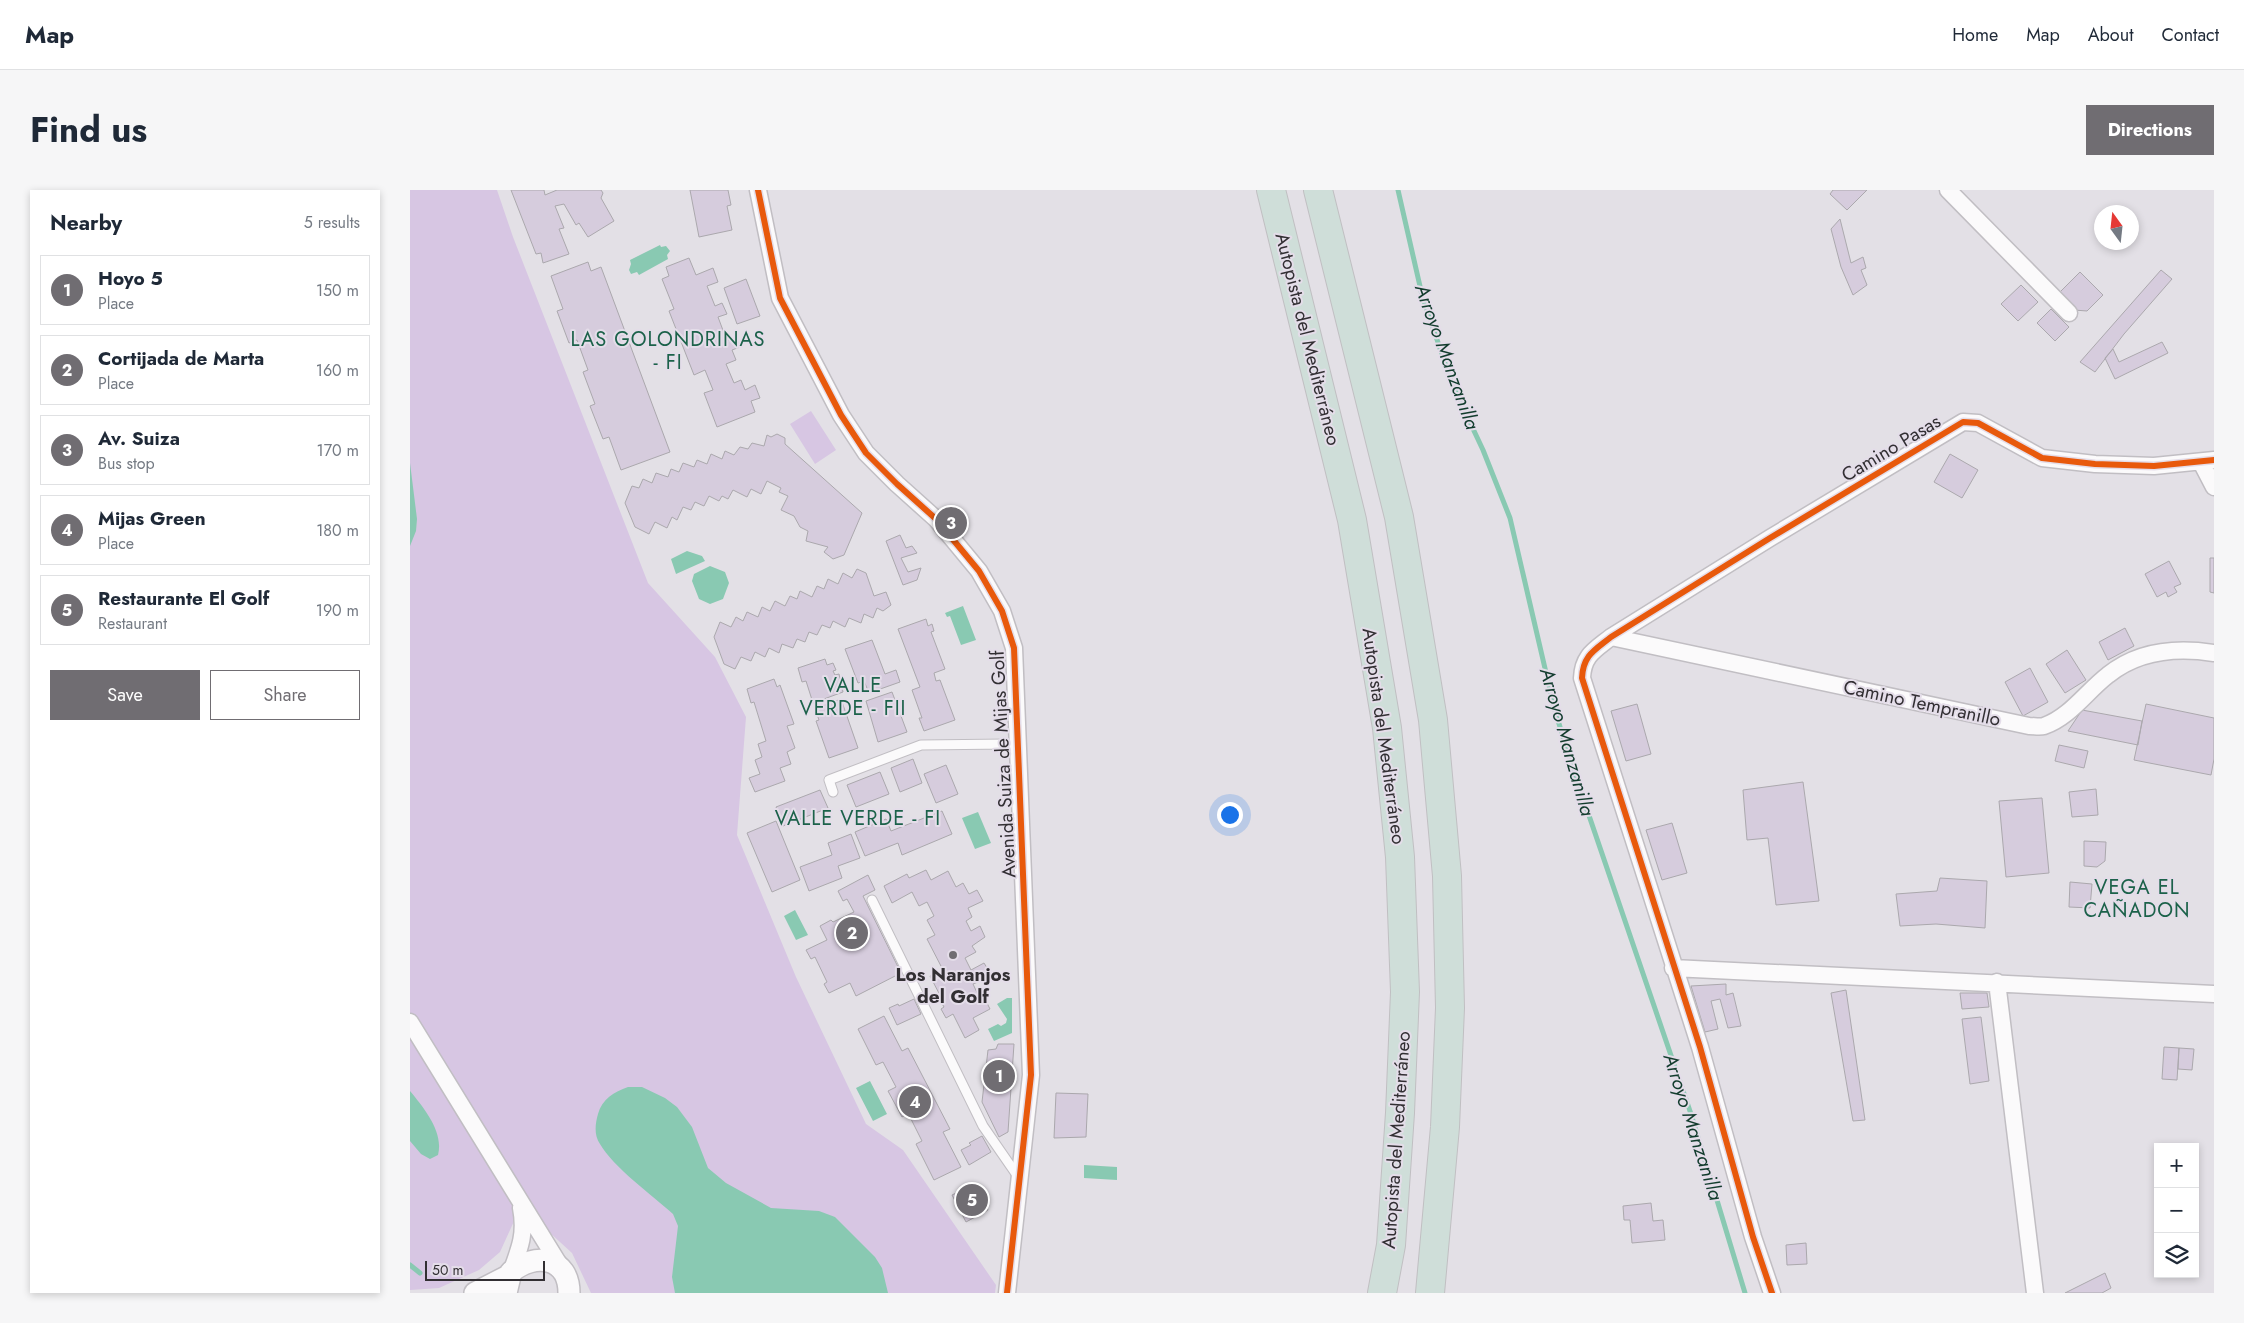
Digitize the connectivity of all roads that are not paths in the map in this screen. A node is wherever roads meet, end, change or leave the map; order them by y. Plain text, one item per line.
1 (758, 190) edge
2 (1271, 190) edge
3 (1318, 190) edge
4 (1948, 190) edge
5 (2069, 313) dead end
6 (2208, 461) edge
7 (2214, 487) edge
8 (1611, 637) junction
9 (2214, 654) edge
10 (1018, 751) junction
11 (833, 792) dead end
12 (872, 900) dead end
13 (1673, 968) junction
14 (1997, 982) junction
15 (2214, 994) edge
16 (410, 1022) edge
17 (1020, 1178) junction
18 (519, 1198) junction
19 (509, 1280) edge
20 (569, 1286) edge
21 (475, 1293) edge
22 (1007, 1293) edge
23 (1382, 1293) edge
24 (1430, 1293) edge
25 (1772, 1293) edge
26 (2035, 1293) edge

1 - 10 street, Avenida Suiza de Mijas Golf
2 - 23 highway, Autopista del Mediterráneo
3 - 24 highway
4 - 5 street
6 - 7 street
6 - 8 street, Camino Pasas
8 - 9 street, Camino Tempranillo
8 - 13 street, Camino Pasas
10 - 11 lane
10 - 17 street, Avenida Suiza de Mijas Golf
12 - 17 lane
13 - 14 street
13 - 25 street, Camino Pasas
14 - 15 street
14 - 26 street
16 - 18 street
17 - 22 street, Avenida Suiza de Mijas Golf
18 - 19 street
18 - 20 street
19 - 20 street
19 - 21 street

